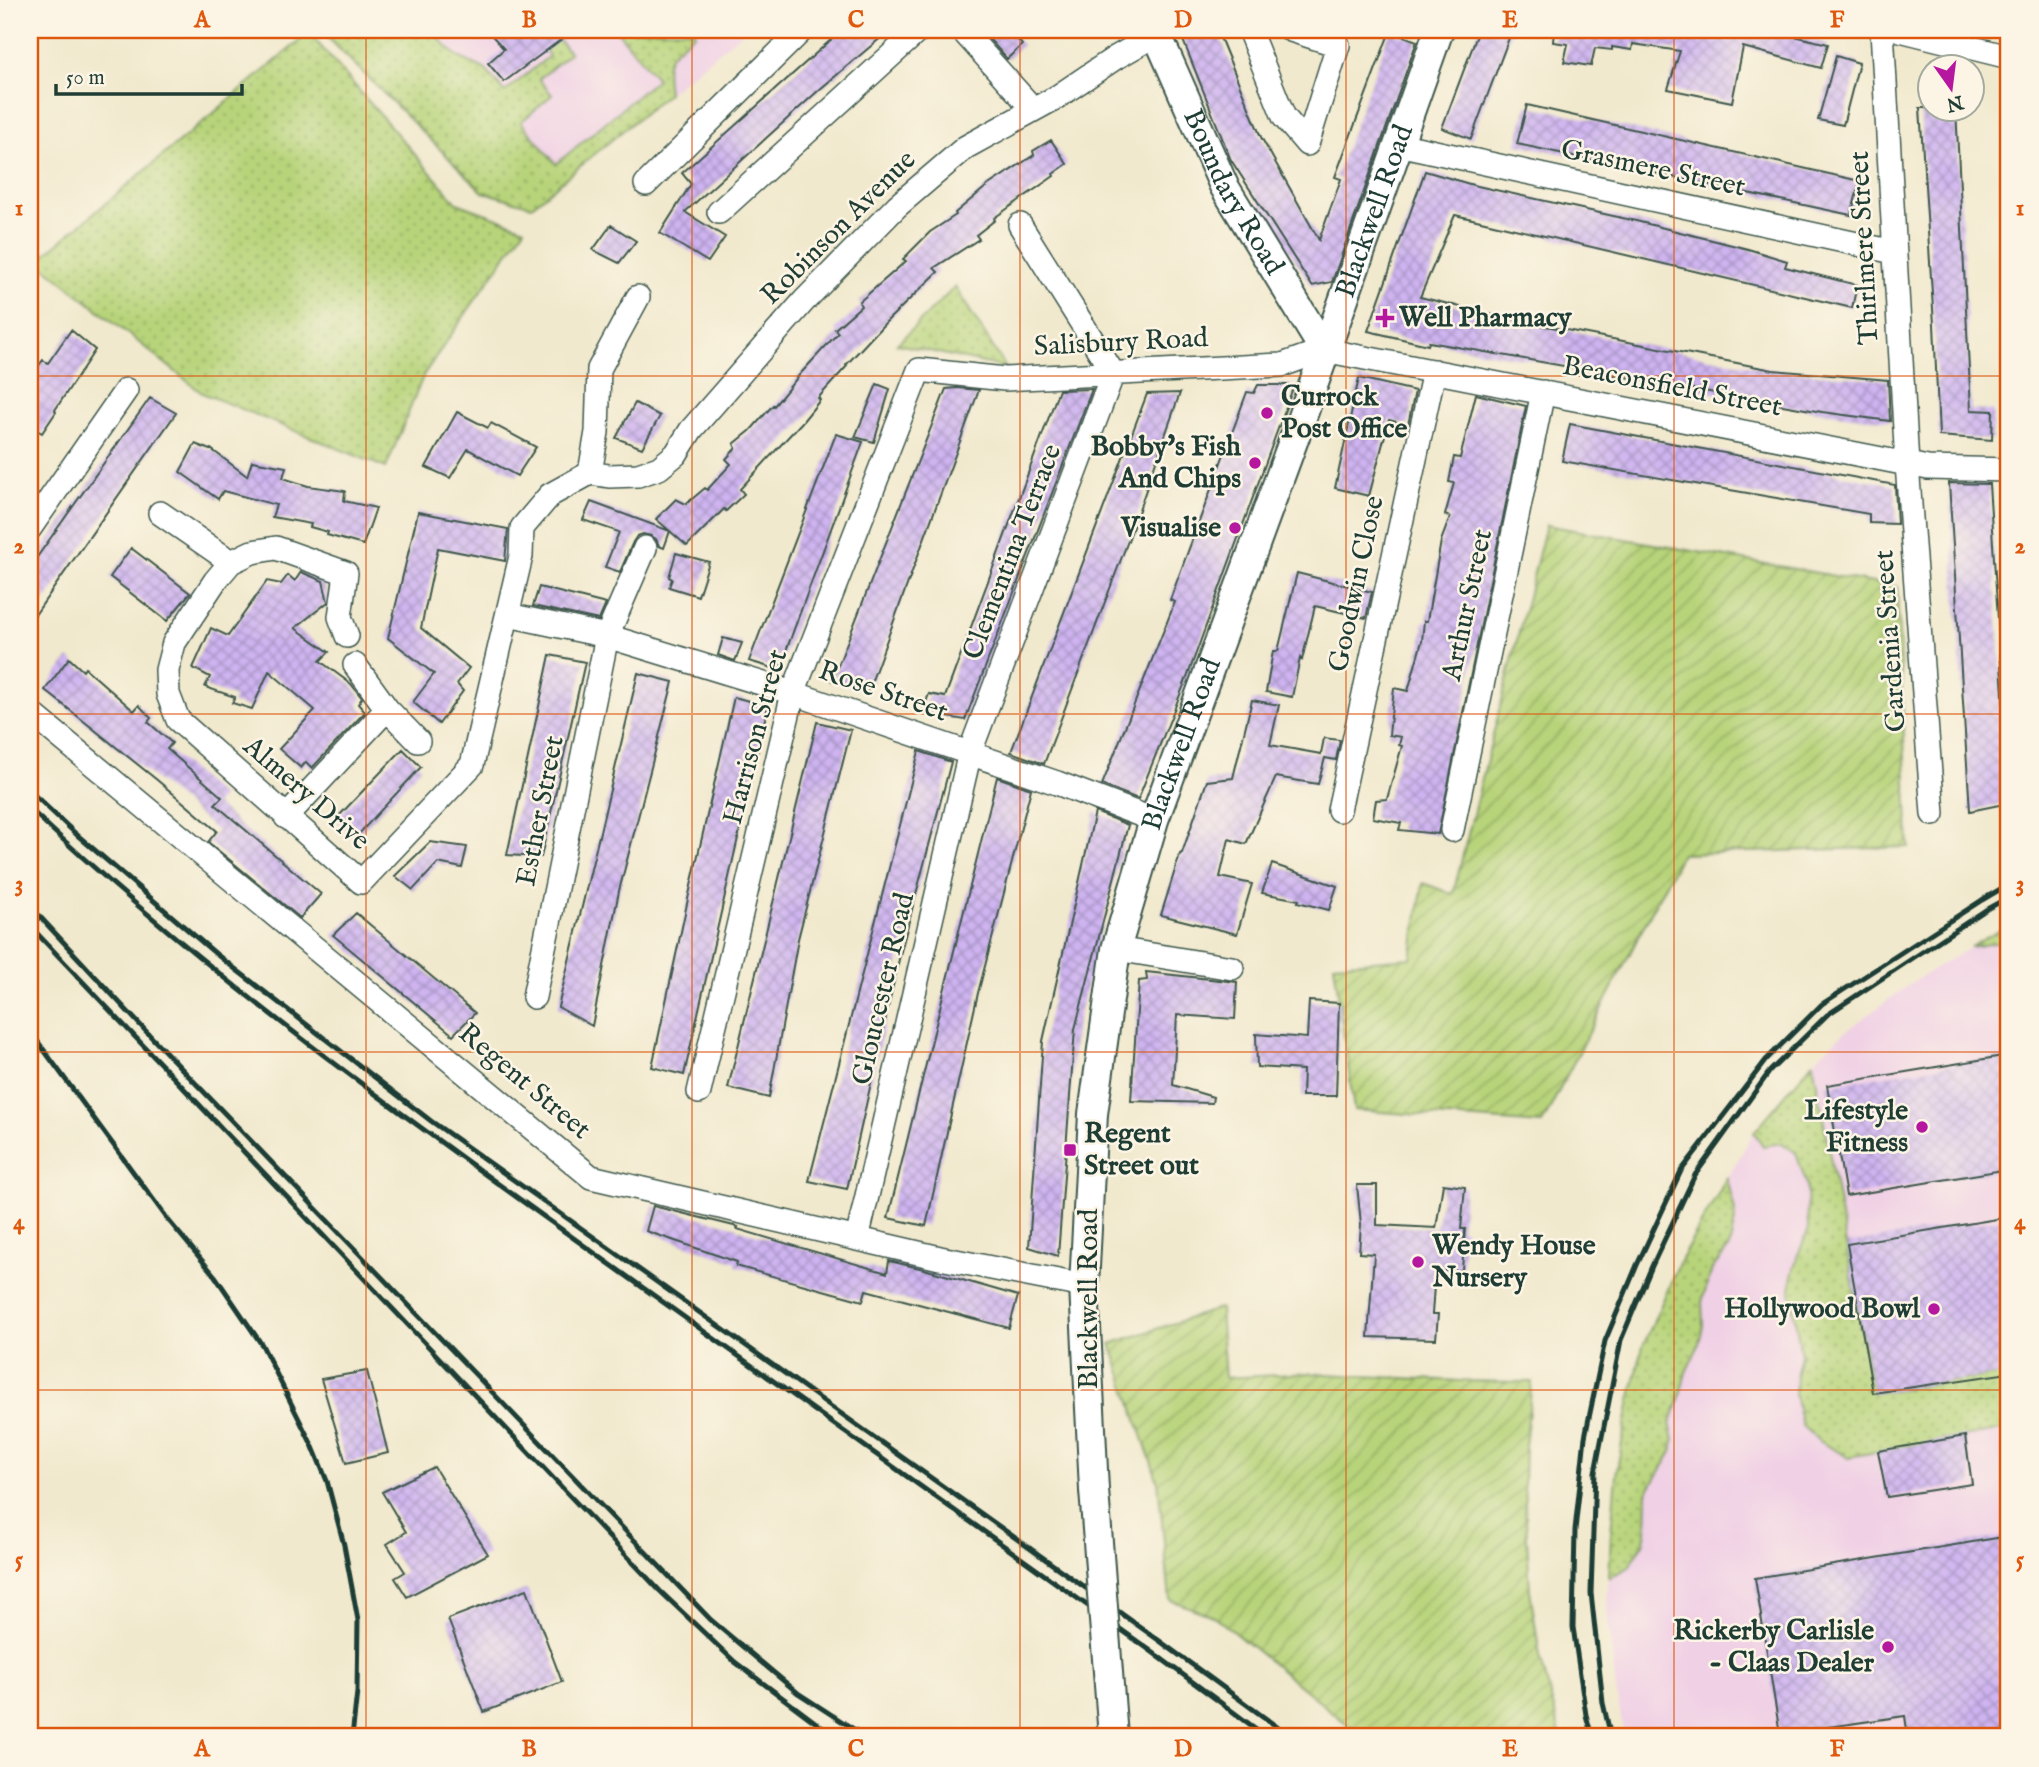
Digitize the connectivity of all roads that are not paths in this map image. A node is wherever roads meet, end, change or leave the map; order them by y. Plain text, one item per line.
1 (802, 30) edge
2 (919, 30) edge
3 (962, 30) edge
4 (1249, 30) edge
5 (1291, 30) edge
6 (1439, 30) edge
7 (1882, 30) edge
8 (1900, 30) edge
9 (1156, 32) edge
10 (2009, 57) edge
11 (1033, 109) junction
12 (1398, 144) junction
13 (646, 184) dead end
14 (719, 212) dead end
15 (1020, 225) dead end
16 (1894, 252) junction
17 (638, 297) dead end
18 (1324, 350) junction
19 (919, 370) joint
20 (1434, 371) junction
21 (1113, 373) junction
22 (126, 390) dead end
23 (1543, 392) junction
24 (1908, 464) junction
25 (2009, 470) edge
26 (590, 473) junction
27 (160, 513) dead end
28 (30, 528) edge
29 (645, 548) dead end
30 (231, 562) junction
31 (508, 615) junction
32 (347, 636) dead end
33 (607, 636) junction
34 (355, 664) dead end
35 (793, 693) junction
36 (387, 709) junction
37 (30, 712) edge
38 (418, 741) dead end
39 (970, 752) junction
40 (1339, 810) dead end
41 (1933, 814) dead end
42 (286, 817) junction
43 (1154, 820) junction
44 (1452, 830) dead end
45 (1116, 949) junction
46 (1231, 968) dead end
47 (534, 998) dead end
48 (699, 1092) dead end
49 (857, 1239) junction
50 (1084, 1286) junction
51 (1113, 1737) edge

1 - 13 street
2 - 14 street
3 - 11 street
4 - 5 street
6 - 12 street, Blackwell Road
7 - 16 street, Thirlmere Street
8 - 10 street
9 - 11 street, Robinson Avenue
9 - 18 street, Boundary Road
11 - 26 street, Robinson Avenue
12 - 16 street, Grasmere Street
12 - 18 street, Blackwell Road
15 - 21 street
16 - 24 street, Thirlmere Street
17 - 26 street
18 - 20 street, Beaconsfield Street
18 - 21 street, Salisbury Road
18 - 43 street, Blackwell Road
19 - 21 street, Salisbury Road
19 - 35 street, Harrison Street
20 - 23 street, Beaconsfield Street
20 - 40 street, Goodwin Close
21 - 39 street, Clementina Terrace
22 - 28 street
23 - 24 street, Beaconsfield Street
23 - 44 street, Arthur Street
24 - 25 street, Beaconsfield Street
24 - 41 street, Gardenia Street
26 - 31 street, Almery Drive
27 - 30 street
29 - 33 street, Esther Street
30 - 32 street
30 - 42 street, Almery Drive
31 - 33 street, Rose Street
31 - 42 street, Almery Drive
33 - 35 street, Rose Street
33 - 47 street, Esther Street
34 - 36 street
35 - 39 street, Rose Street
35 - 48 street, Harrison Street
36 - 38 street
36 - 42 street
37 - 49 street, Regent Street
39 - 43 street, Rose Street
39 - 49 street, Gloucester Road
43 - 45 street, Blackwell Road
45 - 46 street
45 - 50 street, Blackwell Road
49 - 50 street, Regent Street
50 - 51 street, Blackwell Road, bridge

